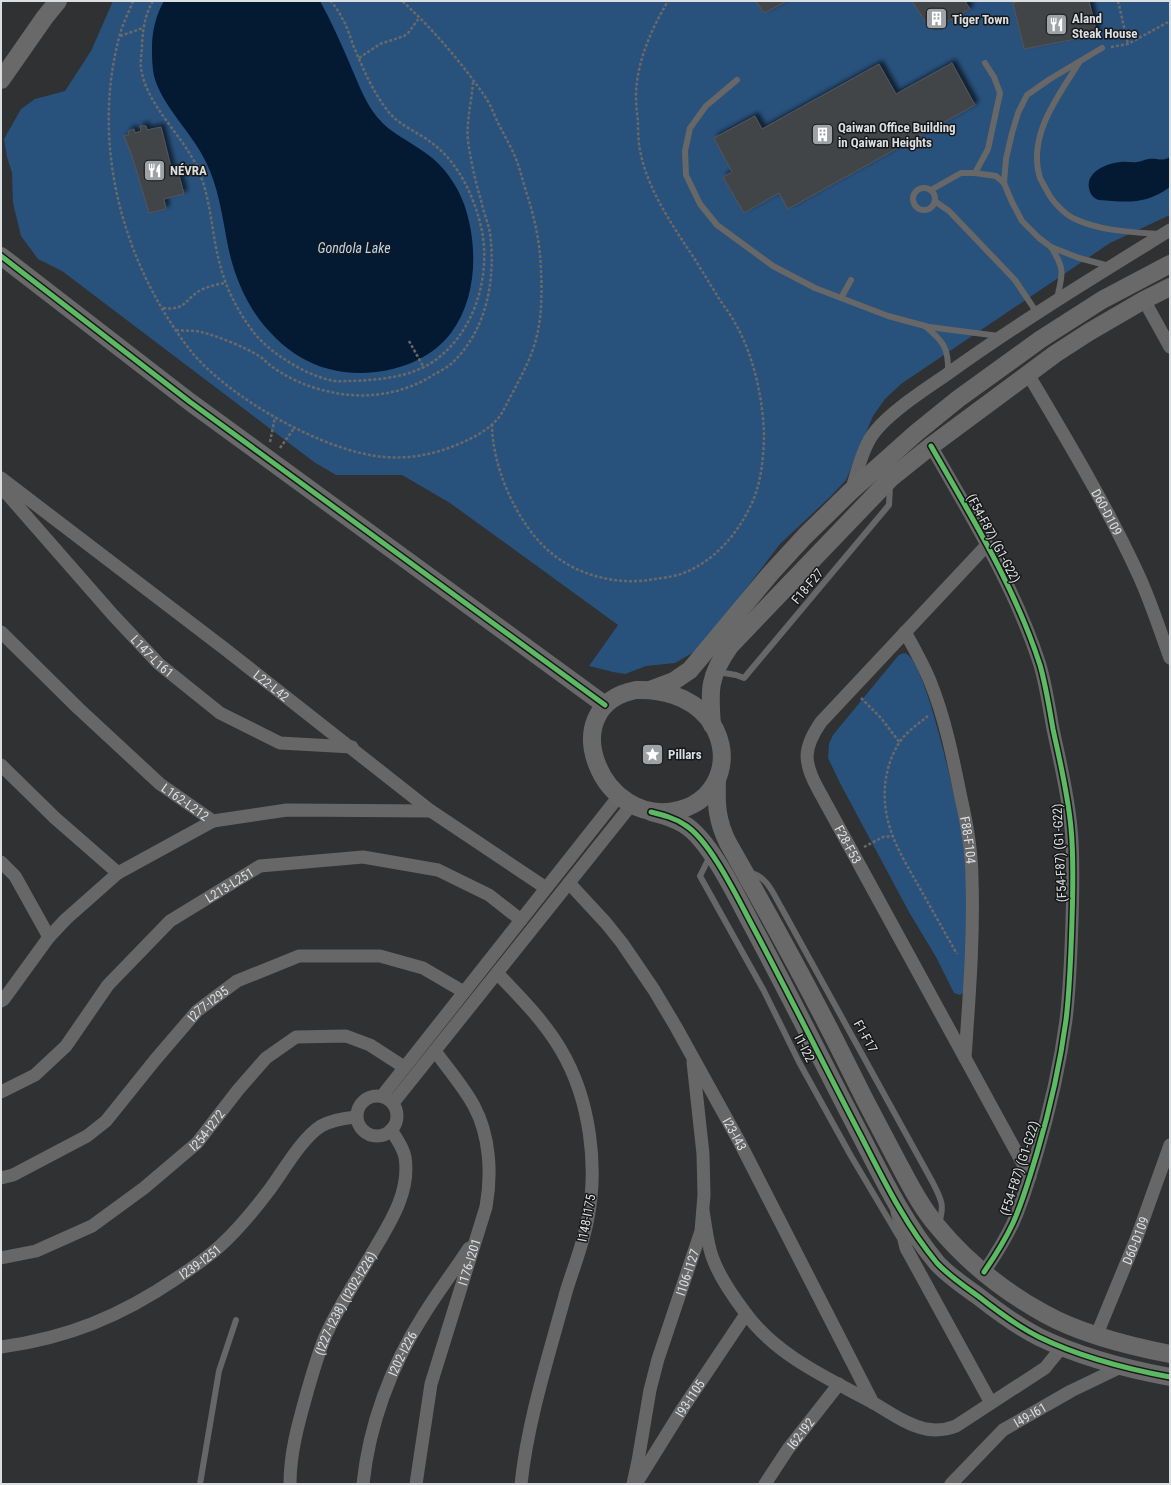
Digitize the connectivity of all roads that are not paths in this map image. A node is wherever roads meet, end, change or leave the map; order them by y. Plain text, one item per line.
1 (57, 1) edge
2 (1102, 48) road end
3 (1079, 62) junction
4 (985, 63) dead end
5 (1, 80) edge
6 (737, 80) dead end
7 (975, 173) junction
8 (1004, 183) junction
9 (931, 190) junction
10 (936, 202) junction
11 (1166, 232) edge
12 (1050, 247) junction
13 (1, 256) edge
14 (1170, 264) edge
15 (1110, 266) junction
16 (851, 280) dead end
17 (1170, 287) edge
18 (841, 298) junction
19 (1144, 300) junction
20 (1057, 301) junction
21 (1037, 313) junction
22 (924, 325) junction
23 (1002, 336) junction
24 (1170, 347) edge
25 (948, 374) junction
26 (1028, 374) junction
27 (930, 446) junction
28 (1, 478) edge
29 (891, 478) junction
30 (1, 487) edge
31 (850, 491) junction
32 (987, 546) junction
33 (1, 632) edge
34 (906, 632) junction
35 (1170, 658) edge
36 (714, 671) junction
37 (650, 690) junction
38 (605, 705) junction
39 (712, 725) junction
40 (352, 747) junction
41 (1, 765) edge
42 (717, 781) junction
43 (625, 800) junction
44 (431, 811) junction
45 (652, 812) junction
46 (213, 821) junction
47 (711, 854) junction
48 (1, 862) edge
49 (118, 873) junction
50 (569, 883) junction
51 (546, 888) junction
52 (521, 920) junction
53 (49, 937) junction
54 (497, 973) junction
55 (464, 992) junction
56 (1, 1001) edge
57 (435, 1051) junction
58 (693, 1056) junction
59 (965, 1058) junction
60 (404, 1067) junction
61 (1, 1092) edge
62 (387, 1100) junction
63 (356, 1117) junction
64 (391, 1130) junction
65 (1170, 1145) edge
66 (1030, 1177) junction
67 (1, 1178) edge
68 (895, 1199) junction
69 (703, 1211) junction
70 (476, 1239) junction
71 (906, 1248) junction
72 (1, 1258) edge
73 (984, 1272) junction
74 (746, 1314) junction
75 (236, 1320) dead end
76 (1071, 1325) junction
77 (1097, 1334) junction
78 (1, 1347) edge
79 (1062, 1347) junction
80 (1170, 1354) edge
81 (1123, 1366) junction
82 (1170, 1377) edge
83 (839, 1384) junction
84 (873, 1403) junction
85 (991, 1403) junction
86 (200, 1484) edge
87 (290, 1484) edge
88 (363, 1484) edge
89 (416, 1484) edge
90 (521, 1484) edge
91 (634, 1484) edge
92 (765, 1484) edge
93 (952, 1484) edge

1 - 5 street
2 - 3 lane
3 - 8 lane
3 - 11 lane
4 - 7 lane
6 - 18 lane
7 - 8 lane
7 - 9 lane
8 - 12 lane
9 - 10 lane
9 - 10 lane
10 - 21 lane
11 - 15 street
12 - 15 lane
12 - 20 lane
13 - 38 street
14 - 31 street
15 - 20 street
16 - 18 lane
17 - 19 street
18 - 22 lane
19 - 24 street
19 - 26 street
20 - 21 street
21 - 23 street
22 - 23 lane
22 - 25 lane
23 - 25 street
25 - 31 street
26 - 27 street
26 - 35 street, D60-D109
27 - 29 street
27 - 32 street, (F54-F87) (G1-G22)
28 - 40 street, L22-L42
29 - 36 street
29 - 36 lane, F18-F27
30 - 40 street, L147-L161
31 - 37 street
32 - 34 street, F28-F53
32 - 66 street, (F54-F87) (G1-G22)
33 - 46 street, L162-L212
34 - 59 street, F88-F104
34 - 59 street, F28-F53
36 - 39 street
37 - 38 street
37 - 39 street
38 - 43 street
39 - 42 street
40 - 44 street, L22-L42
41 - 49 street
42 - 45 street
42 - 73 street
43 - 45 street
43 - 50 street
43 - 51 street
44 - 46 street, L162-L212
44 - 51 street, L22-L42
45 - 47 street
46 - 49 street
47 - 68 street
47 - 71 lane, I1-I22
48 - 53 street
49 - 53 street
50 - 54 street
50 - 58 street, I23-I43
51 - 52 street
52 - 55 street
52 - 61 street, L213-L251
53 - 56 street
54 - 57 street
54 - 90 street, I148-I175
55 - 60 street
55 - 67 street, I277-I295
57 - 62 street
57 - 70 street, I176-I201
58 - 69 street, I106-I127
58 - 84 street, I23-I43
59 - 66 street, F28-F53
60 - 62 street
60 - 72 street, I254-I272
62 - 63 street
62 - 64 street
63 - 64 street
63 - 78 street, I239-I251
64 - 87 street, (I227-I238) (I202-I226)
65 - 77 street, D60-D109
66 - 73 street, (F54-F87) (G1-G22)
68 - 71 street
68 - 79 street
69 - 74 street
69 - 91 street, I106-I127
70 - 88 street, I202-I226
70 - 89 street, I176-I201
71 - 85 street
73 - 76 street
74 - 83 street
74 - 91 street, I93-I105
75 - 86 lane
76 - 77 street
76 - 79 street
77 - 80 street
79 - 81 street
79 - 85 street
81 - 82 street
81 - 93 street, I49-I61
83 - 84 street
83 - 92 street, I62-I92
84 - 85 street

